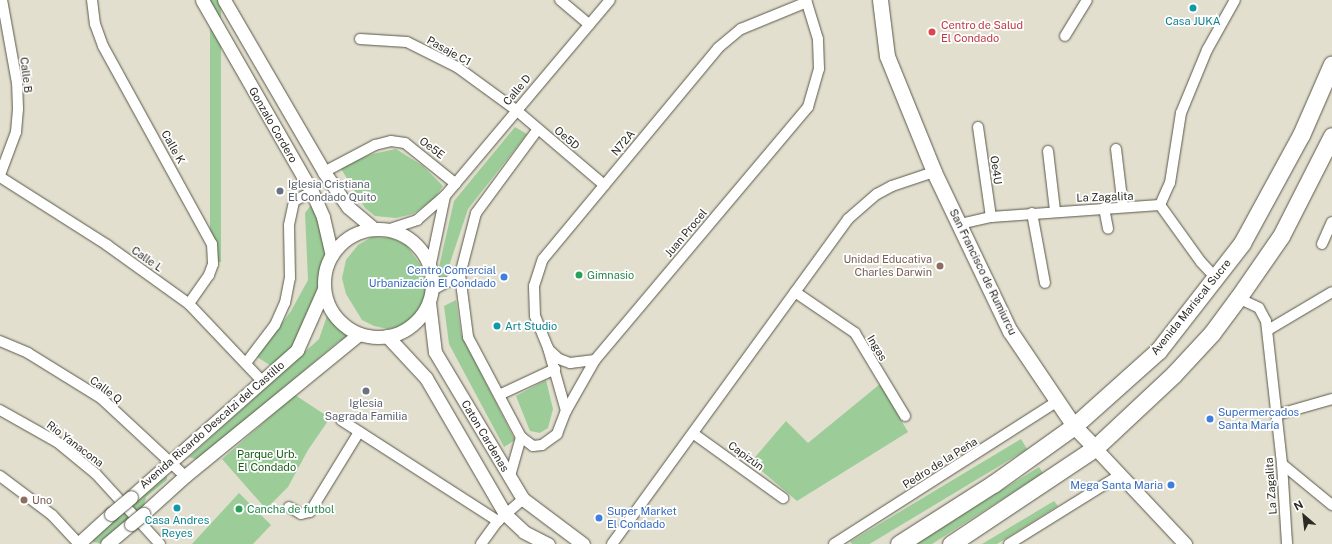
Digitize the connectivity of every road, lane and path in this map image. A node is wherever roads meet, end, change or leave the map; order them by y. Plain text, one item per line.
1 (2, 0) edge
2 (92, 0) edge
3 (202, 0) edge
4 (224, 0) edge
5 (560, 0) edge
6 (610, 0) edge
7 (880, 0) edge
8 (1087, 0) edge
9 (1235, 0) edge
10 (806, 1) edge
11 (589, 24) junction
12 (1065, 36) dead end
13 (360, 39) dead end
14 (1332, 64) edge
15 (516, 110) junction
16 (978, 127) dead end
17 (538, 129) junction
18 (1332, 136) edge
19 (1116, 149) dead end
20 (1048, 150) dead end
21 (324, 172) junction
22 (934, 172) junction
23 (0, 176) edge
24 (456, 184) junction
25 (604, 185) junction
26 (312, 192) junction
27 (445, 196) junction
28 (1160, 205) junction
29 (1123, 207) junction
30 (1104, 208) junction
31 (1054, 212) junction
32 (1032, 213) junction
33 (991, 217) junction
34 (1332, 222) edge
35 (960, 224) junction
36 (374, 229) junction
37 (1108, 229) dead end
38 (387, 230) junction
39 (1322, 244) dead end
40 (332, 255) junction
41 (430, 268) junction
42 (460, 275) junction
43 (1216, 278) junction
44 (1045, 283) dead end
45 (324, 289) junction
46 (795, 292) junction
47 (1332, 292) edge
48 (430, 296) junction
49 (1238, 298) junction
50 (189, 304) junction
51 (1268, 330) junction
52 (360, 334) junction
53 (387, 336) junction
54 (0, 340) edge
55 (548, 348) junction
56 (595, 360) junction
57 (246, 363) junction
58 (554, 369) junction
59 (452, 381) junction
60 (263, 382) junction
61 (435, 391) junction
62 (499, 395) junction
63 (1332, 399) edge
64 (1058, 401) junction
65 (0, 410) edge
66 (566, 411) junction
67 (1276, 415) junction
68 (905, 416) dead end
69 (341, 420) dead end
70 (1074, 426) junction
71 (482, 431) junction
72 (359, 432) junction
73 (694, 434) junction
74 (521, 437) junction
75 (465, 441) junction
76 (1095, 448) junction
77 (172, 462) junction
78 (1282, 464) junction
79 (1120, 475) junction
80 (0, 476) edge
81 (185, 476) junction
82 (510, 476) junction
83 (783, 498) dead end
84 (523, 499) junction
85 (1332, 505) edge
86 (289, 508) dead end
87 (502, 518) junction
88 (78, 544) edge
89 (107, 544) edge
90 (160, 544) edge
91 (481, 544) edge
92 (548, 544) edge
93 (583, 544) edge
94 (612, 544) edge
95 (834, 544) edge
96 (899, 544) edge
97 (951, 544) edge
98 (1009, 544) edge
99 (1185, 544) edge
100 (1287, 544) edge

1 - 23 street, Calle B
2 - 50 street, Calle K
3 - 26 street, Gonzalo Cordero
4 - 21 street, Gonzalo Cordero
5 - 11 street
6 - 11 street, Calle D
7 - 22 main road, San Francisco de Rumiurcu
8 - 12 street
9 - 28 street
10 - 25 street, N72A
10 - 56 street, Juan Procel
11 - 15 street, Calle D
13 - 15 street, Pasaje C1
14 - 43 main road, Avenida Mariscal Sucre
15 - 17 street, Oe5D
15 - 24 street, Calle D
16 - 33 street, Oe4U
17 - 25 street, Oe5D
17 - 42 street
18 - 49 main road
19 - 29 street
20 - 31 street
21 - 24 street, Oe5E
21 - 36 street, Gonzalo Cordero
22 - 35 main road, San Francisco de Rumiurcu
22 - 46 street
23 - 50 street, Calle L
24 - 27 street, Calle D
25 - 55 street, N72A
26 - 40 street, Gonzalo Cordero
26 - 57 street
27 - 38 street, Calle D
27 - 41 street
28 - 29 street, La Zagalita
28 - 43 street
29 - 30 street, La Zagalita
30 - 31 street, La Zagalita
30 - 37 street
31 - 32 street, La Zagalita
32 - 33 street, La Zagalita
32 - 44 street
33 - 35 street, La Zagalita
34 - 39 street
35 - 64 main road, San Francisco de Rumiurcu
36 - 38 street
36 - 40 street
38 - 41 street
40 - 45 street
41 - 48 street
42 - 48 street
42 - 62 street
43 - 70 main road, Avenida Mariscal Sucre
45 - 52 street
45 - 60 street, Avenida Ricardo Descalzi del Castillo
46 - 68 street, Ingas
46 - 73 street
47 - 51 street
48 - 53 street
48 - 59 street, Caton Cardenas
49 - 51 street, La Zagalita
49 - 76 main road
50 - 57 street, Calle L
51 - 67 street, La Zagalita
52 - 53 street
52 - 81 street, Avenida Ricardo Descalzi del Castillo
53 - 61 street, Caton Cardenas
54 - 77 street, Calle Q
55 - 56 street, N72A
55 - 58 street, N72A
56 - 66 street, Juan Procel
57 - 60 street, Calle L
58 - 62 street
58 - 66 street, N72A
59 - 61 street
59 - 71 street, Caton Cardenas
60 - 77 street, Avenida Ricardo Descalzi del Castillo
61 - 75 street, Caton Cardenas
62 - 74 street
63 - 67 street
64 - 70 main road, San Francisco de Rumiurcu
64 - 95 street, Pedro de la Peña
65 - 90 street, Rio Yanacona
66 - 74 street, Juan Procel
67 - 78 street, La Zagalita
69 - 72 street, Caton Cardenas
70 - 76 main road, San Francisco de Rumiurcu
70 - 96 main road, Avenida Mariscal Sucre
71 - 75 street
71 - 82 street, Caton Cardenas
72 - 86 street
72 - 87 street, Caton Cardenas
73 - 83 street, Capizún
73 - 94 street
74 - 82 street
75 - 87 street, Caton Cardenas
76 - 79 street, San Francisco de Rumiurcu
76 - 97 main road
77 - 81 street, Calle Q
77 - 88 street, Avenida Ricardo Descalzi del Castillo, bridge
78 - 85 street
78 - 100 street, La Zagalita
79 - 98 street
79 - 99 street, San Francisco de Rumiurcu
80 - 88 street
81 - 89 street, Avenida Ricardo Descalzi del Castillo, bridge
82 - 84 street, Caton Cardenas
84 - 87 street
84 - 93 street, Caton Cardenas
87 - 91 street
87 - 92 street, Caton Cardenas

